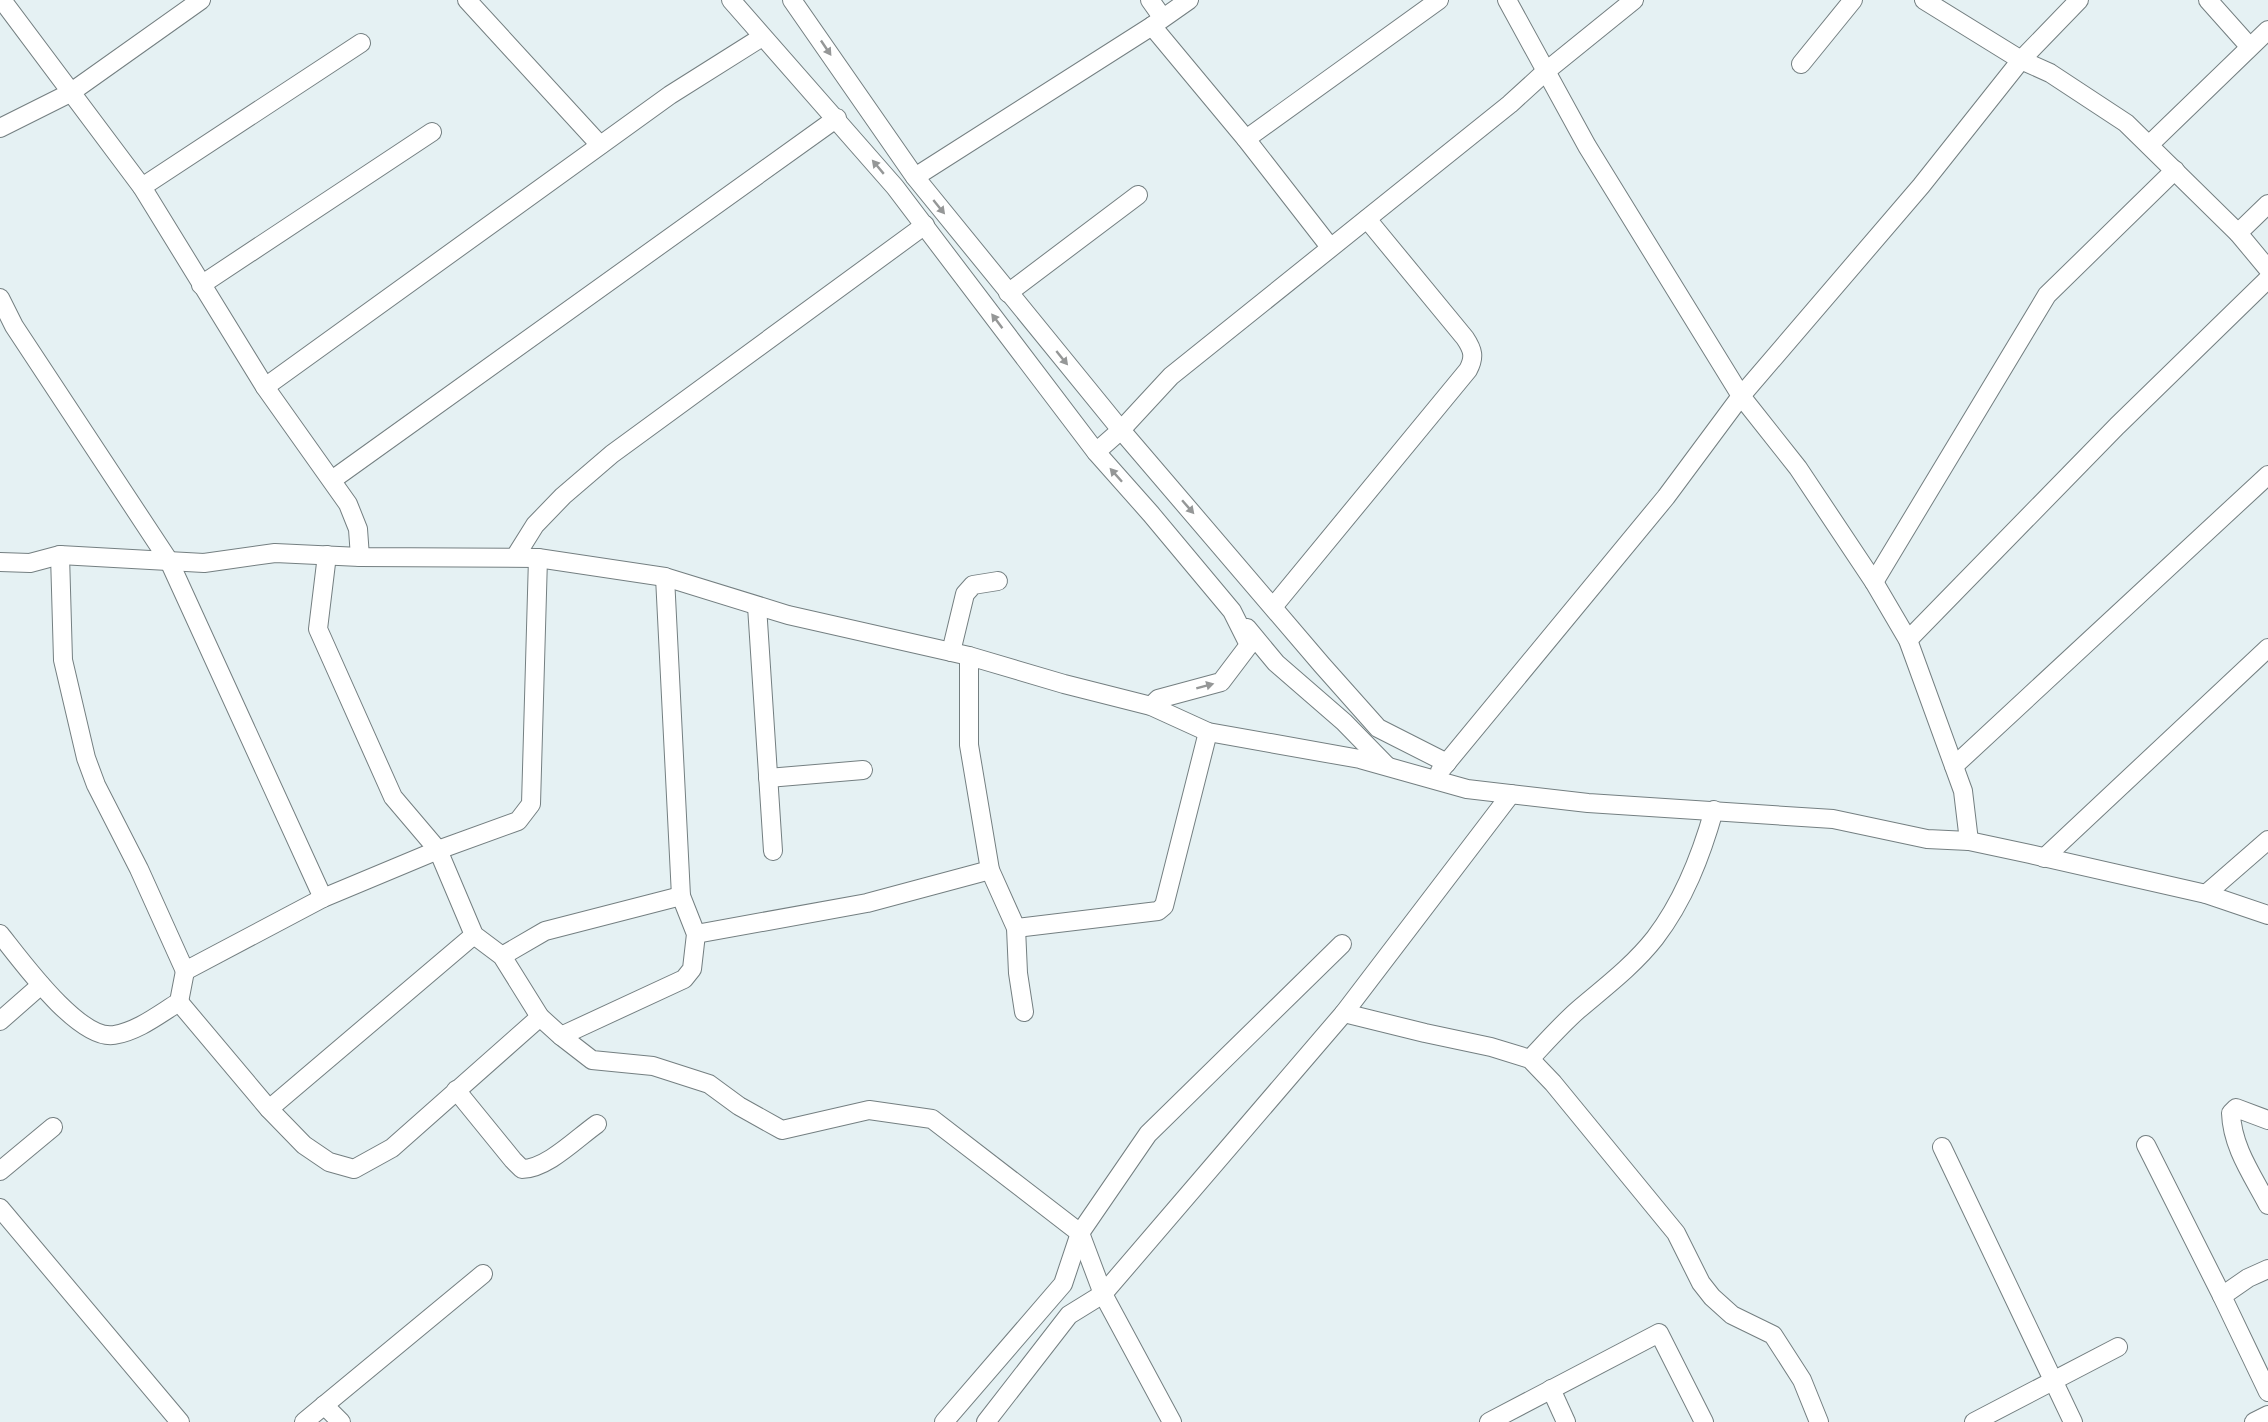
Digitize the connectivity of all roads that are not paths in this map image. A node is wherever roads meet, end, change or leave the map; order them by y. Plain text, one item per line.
1 (2, 0) edge
2 (201, 0) edge
3 (467, 0) edge
4 (731, 0) edge
5 (1150, 0) edge
6 (1189, 0) edge
7 (1439, 0) edge
8 (1507, 0) edge
9 (1634, 0) edge
10 (1853, 0) edge
11 (1924, 0) edge
12 (2079, 0) edge
13 (2208, 0) edge
14 (797, 2) edge
15 (1157, 22) junction
16 (2268, 30) edge
17 (762, 37) junction
18 (362, 43) dead end
19 (2249, 46) junction
20 (2021, 60) junction
21 (1801, 64) dead end
22 (1545, 72) junction
23 (70, 93) junction
24 (837, 118) junction
25 (0, 128) edge
26 (432, 132) dead end
27 (1246, 139) junction
28 (600, 145) junction
29 (2149, 145) junction
30 (2175, 170) junction
31 (915, 177) junction
32 (142, 188) junction
33 (1138, 195) dead end
34 (2268, 204) edge
35 (1367, 219) junction
36 (925, 225) junction
37 (2238, 233) junction
38 (1330, 247) junction
39 (2268, 269) edge
40 (2268, 279) edge
41 (201, 285) junction
42 (1008, 292) junction
43 (0, 298) edge
44 (265, 387) junction
45 (1741, 396) junction
46 (1121, 430) junction
47 (1096, 452) junction
48 (2268, 476) edge
49 (332, 480) junction
50 (60, 555) junction
51 (327, 555) junction
52 (360, 557) junction
53 (515, 557) junction
54 (538, 558) junction
55 (2, 559) edge
56 (169, 561) junction
57 (665, 578) junction
58 (998, 581) dead end
59 (1874, 582) junction
60 (757, 606) junction
61 (1273, 608) junction
62 (1232, 611) junction
63 (1908, 640) junction
64 (2268, 648) edge
65 (951, 652) junction
66 (969, 656) junction
67 (1151, 706) junction
68 (1208, 732) junction
69 (1447, 763) junction
70 (1388, 766) junction
71 (1954, 766) junction
72 (863, 770) dead end
73 (768, 778) junction
74 (1434, 780) junction
75 (1511, 794) junction
76 (1714, 810) junction
77 (2268, 840) edge
78 (1969, 841) junction
79 (438, 850) junction
80 (773, 851) dead end
81 (2044, 858) junction
82 (990, 870) junction
83 (2206, 894) junction
84 (681, 896) junction
85 (323, 898) junction
86 (2268, 915) edge
87 (1016, 928) junction
88 (696, 933) junction
89 (0, 934) edge
90 (474, 935) junction
91 (1341, 944) dead end
92 (502, 956) junction
93 (185, 971) junction
94 (41, 985) junction
95 (179, 1002) junction
96 (1024, 1012) dead end
97 (1344, 1013) junction
98 (540, 1017) junction
99 (0, 1022) edge
100 (561, 1036) junction
101 (1530, 1059) junction
102 (456, 1090) junction
103 (269, 1109) junction
104 (2268, 1120) edge
105 (597, 1124) dead end
106 (53, 1126) dead end
107 (2146, 1145) dead end
108 (1942, 1147) dead end
109 (0, 1171) edge
110 (2268, 1205) edge
111 (0, 1208) edge
112 (1080, 1233) junction
113 (2268, 1269) edge
114 (483, 1274) dead end
115 (1103, 1294) junction
116 (2222, 1296) junction
117 (2118, 1347) dead end
118 (2053, 1382) junction
119 (1551, 1389) junction
120 (2268, 1392) edge
121 (324, 1405) junction
122 (2268, 1415) edge
123 (180, 1422) edge
124 (304, 1422) edge
125 (341, 1422) edge
126 (944, 1422) edge
127 (986, 1422) edge
128 (1172, 1422) edge
129 (1489, 1422) edge
130 (1566, 1422) edge
131 (1704, 1422) edge
132 (1819, 1422) edge
133 (1974, 1422) edge
134 (2073, 1422) edge
135 (2254, 1422) edge

1 - 23 street
2 - 23 street
3 - 28 street
4 - 17 street
5 - 15 street
6 - 15 street
7 - 27 street
8 - 22 street
9 - 22 street
10 - 21 street
11 - 20 street
12 - 20 street
13 - 19 street
14 -> 31 street
15 - 27 street
15 - 31 street
16 - 19 street
17 - 24 street
17 - 28 street
18 - 32 street
19 - 29 street
20 - 29 street
20 - 45 street
22 - 35 street
22 - 45 street
23 - 25 street
23 - 32 street
36 -> 24 street
24 - 49 street
26 - 41 street
27 - 38 street
28 - 44 street
29 - 30 street
30 - 37 street
30 - 59 street
31 -> 42 street
32 - 41 street
33 - 42 street
34 - 37 street
35 - 38 street
35 - 61 street
47 -> 36 street
36 - 53 street
37 - 39 street
38 - 46 street
40 - 63 street
41 - 44 street
42 -> 46 street
43 - 56 street
44 - 49 street
45 - 59 street
45 - 69 street
46 - 47 street
46 -> 61 street
62 -> 47 street
48 - 71 street
49 - 52 street
50 - 55 street
50 - 56 street
50 - 93 street
51 - 52 street
51 - 56 street
51 - 79 street
52 - 53 street
53 - 54 street
54 - 57 street
54 - 79 street
56 - 85 street
57 - 60 street
57 - 84 street
58 - 65 street
59 - 63 street
60 - 65 street
60 - 73 street
61 - 69 street
67 -> 62 street
62 - 70 street
63 - 71 street
64 - 81 street
65 - 66 street
66 - 67 street
66 - 82 street
67 - 68 street
68 - 70 street
68 - 87 street
69 - 74 street
70 - 74 street
71 - 78 street
72 - 73 street
73 - 80 street
74 - 75 street
75 - 76 street
75 - 97 street
76 - 78 street
76 - 101 street
77 - 83 street
78 - 81 street
79 - 85 street
79 - 90 street
81 - 83 street
82 - 87 street
82 - 88 street
83 - 86 street
84 - 88 street
84 - 92 street
85 - 93 street
87 - 96 street
88 - 100 street
89 - 94 street
90 - 92 street
90 - 103 street
91 - 112 street
92 - 98 street
93 - 95 street
94 - 95 street
94 - 99 street
95 - 103 street
97 - 101 street
97 - 115 street
98 - 100 street
98 - 102 street
100 - 112 street
101 - 132 street
102 - 103 street
102 - 105 street
104 - 110 street
106 - 109 street
107 - 116 street
108 - 118 street
111 - 123 street
112 - 115 street
112 - 126 street
113 - 116 street
114 - 121 street
115 - 127 street
115 - 128 street
116 - 120 street
117 - 118 street
118 - 133 street
118 - 134 street
119 - 129 street
119 - 130 street
119 - 131 street
121 - 124 street
121 - 125 street
122 - 135 street

